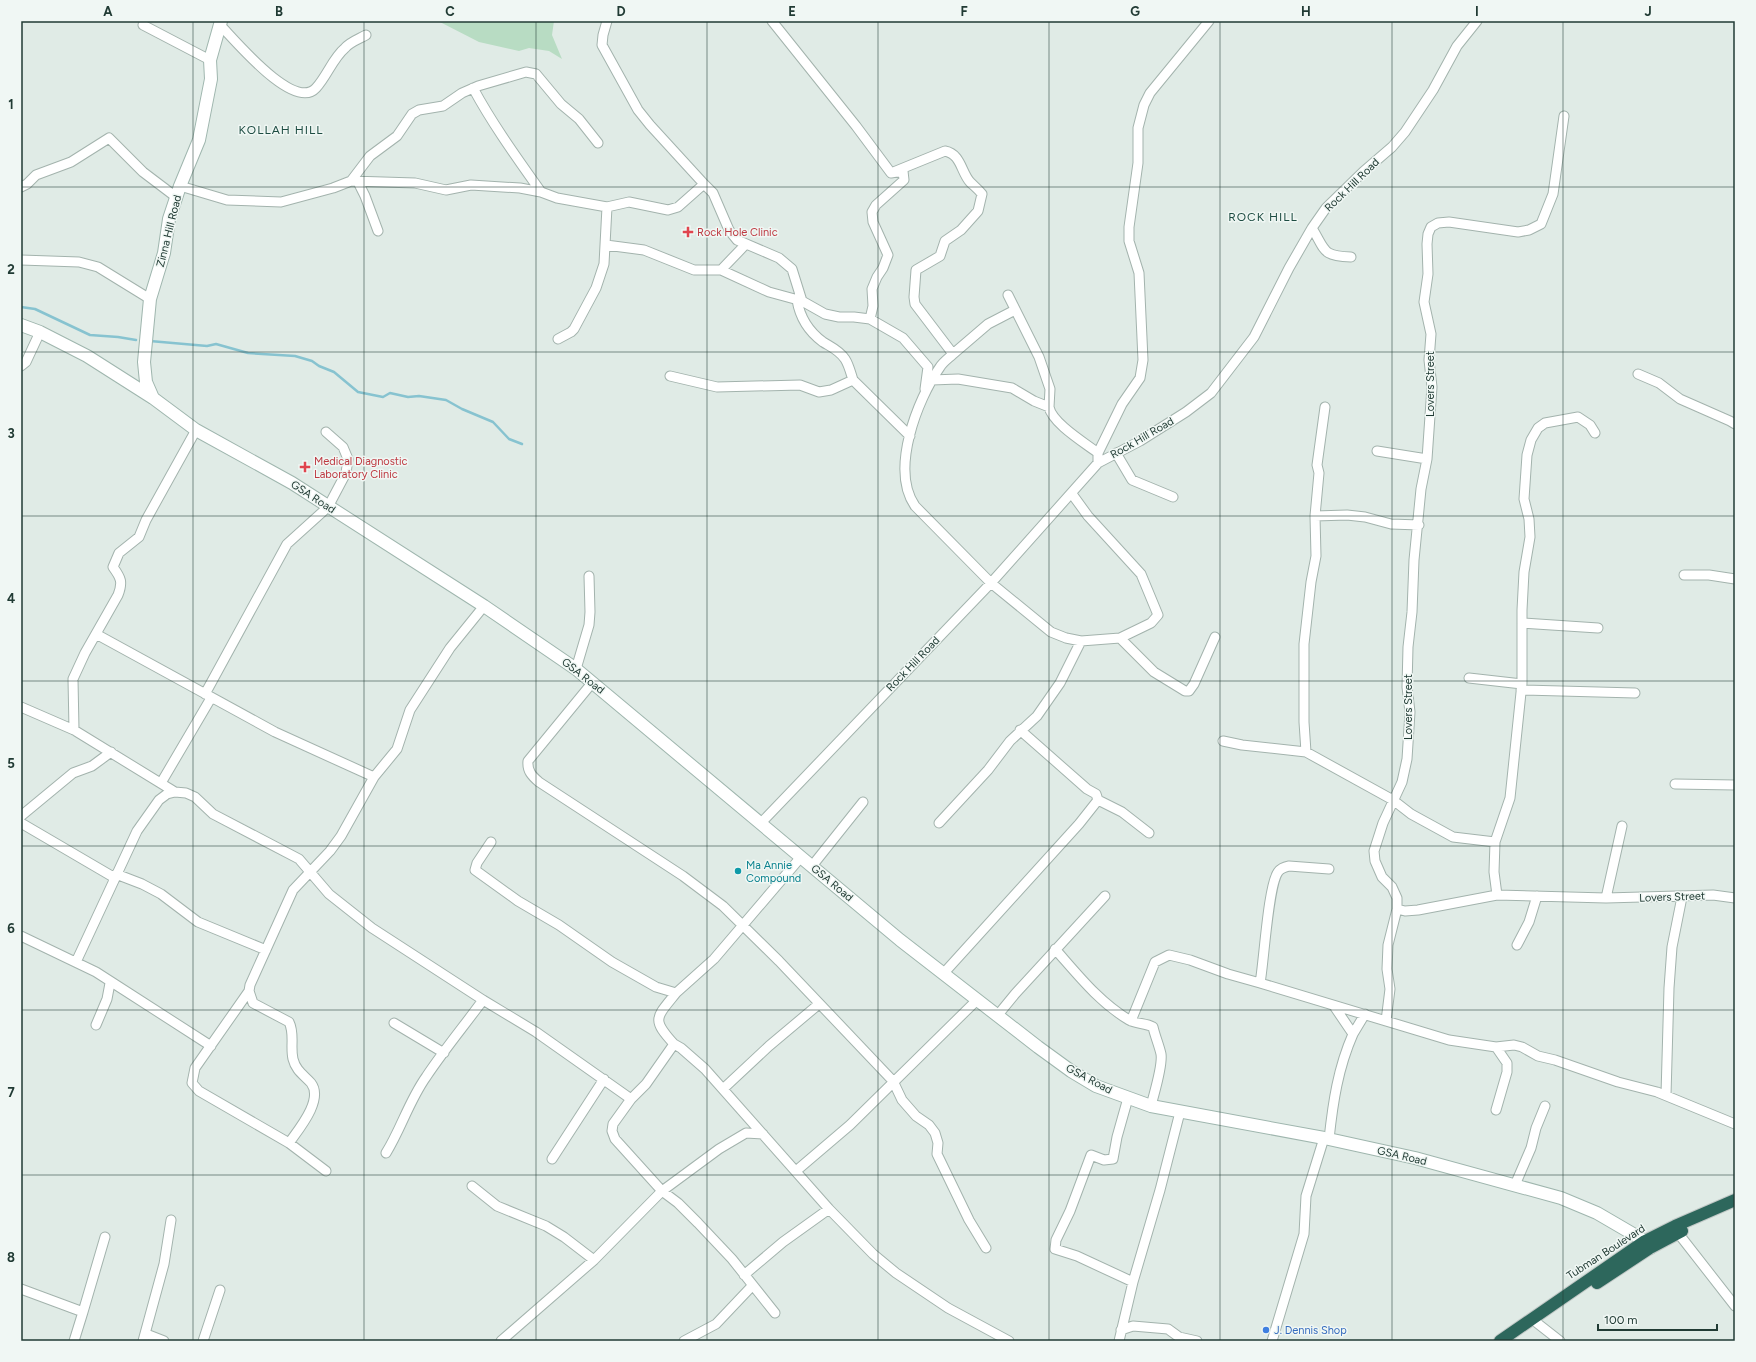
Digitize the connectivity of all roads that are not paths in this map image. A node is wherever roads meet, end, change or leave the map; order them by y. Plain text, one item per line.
1 (607, 21) edge
2 (772, 21) edge
3 (1209, 21) edge
4 (1477, 21) edge
5 (220, 23) edge
6 (143, 25) dead end
7 (366, 35) dead end
8 (210, 60) junction
9 (473, 88) junction
10 (1564, 116) dead end
11 (598, 142) dead end
12 (891, 173) junction
13 (354, 182) junction
14 (704, 184) junction
15 (21, 187) edge
16 (178, 192) junction
17 (541, 192) junction
18 (607, 207) junction
19 (1312, 228) junction
20 (378, 231) dead end
21 (606, 245) junction
22 (745, 245) junction
23 (1351, 257) dead end
24 (21, 260) edge
25 (721, 270) junction
26 (1008, 295) dead end
27 (150, 299) junction
28 (799, 301) junction
29 (1015, 310) junction
30 (870, 318) junction
31 (21, 325) edge
32 (40, 332) junction
33 (558, 339) dead end
34 (953, 354) junction
35 (21, 366) edge
36 (1638, 374) dead end
37 (670, 376) dead end
38 (853, 380) junction
39 (932, 380) junction
40 (925, 393) junction
41 (152, 398) junction
42 (1049, 407) junction
43 (1325, 407) dead end
44 (1735, 424) edge
45 (196, 430) junction
46 (326, 432) dead end
47 (1595, 433) dead end
48 (910, 436) junction
49 (1377, 451) dead end
50 (1098, 453) junction
51 (1116, 453) junction
52 (1427, 459) junction
53 (1098, 463) junction
54 (1072, 494) junction
55 (1173, 497) dead end
56 (328, 507) junction
57 (1315, 516) junction
58 (1418, 525) junction
59 (1684, 575) dead end
60 (589, 576) dead end
61 (1735, 580) edge
62 (991, 583) junction
63 (484, 606) junction
64 (1522, 623) junction
65 (1598, 628) dead end
66 (96, 634) junction
67 (1215, 637) dead end
68 (1120, 638) junction
69 (1081, 641) junction
70 (576, 670) junction
71 (1469, 678) dead end
72 (592, 683) junction
73 (1522, 687) junction
74 (1635, 693) dead end
75 (208, 696) junction
76 (21, 707) edge
77 (74, 730) junction
78 (1020, 730) junction
79 (1223, 741) dead end
80 (111, 752) junction
81 (1306, 752) junction
82 (374, 778) junction
83 (161, 783) junction
84 (1675, 784) dead end
85 (1735, 785) edge
86 (175, 792) junction
87 (1098, 800) junction
88 (1393, 800) junction
89 (863, 802) dead end
90 (21, 816) edge
91 (21, 823) edge
92 (760, 823) junction
93 (939, 823) dead end
94 (1622, 826) dead end
95 (1148, 833) dead end
96 (492, 842) dead end
97 (1496, 842) junction
98 (801, 857) junction
99 (812, 866) junction
100 (1330, 869) dead end
101 (311, 872) junction
102 (115, 876) junction
103 (1497, 895) junction
104 (1105, 896) dead end
105 (1537, 896) junction
106 (1682, 897) junction
107 (1606, 898) junction
108 (1735, 898) edge
109 (1398, 909) junction
110 (743, 926) junction
111 (21, 936) edge
112 (1517, 944) dead end
113 (1055, 949) junction
114 (266, 950) junction
115 (76, 962) junction
116 (943, 974) junction
117 (110, 982) junction
118 (1260, 983) junction
119 (248, 991) junction
120 (676, 993) junction
121 (483, 1000) junction
122 (977, 1000) junction
123 (819, 1004) junction
124 (1334, 1006) junction
125 (1365, 1014) junction
126 (997, 1016) junction
127 (1131, 1021) junction
128 (1386, 1021) junction
129 (394, 1023) dead end
130 (96, 1025) dead end
131 (1353, 1034) junction
132 (674, 1044) junction
133 (210, 1046) junction
134 (1496, 1047) junction
135 (444, 1053) junction
136 (604, 1079) junction
137 (893, 1081) junction
138 (723, 1089) junction
139 (1666, 1095) junction
140 (1128, 1098) junction
141 (631, 1099) junction
142 (1151, 1106) junction
143 (1545, 1106) dead end
144 (1496, 1110) dead end
145 (1180, 1112) junction
146 (753, 1124) junction
147 (1735, 1124) edge
148 (746, 1133) junction
149 (763, 1134) junction
150 (1326, 1139) junction
151 (288, 1143) junction
152 (386, 1153) dead end
153 (552, 1159) dead end
154 (326, 1171) dead end
155 (796, 1171) junction
156 (472, 1186) dead end
157 (1515, 1186) junction
158 (662, 1191) junction
159 (1735, 1200) edge
160 (1735, 1206) edge
161 (829, 1209) junction
162 (171, 1220) dead end
163 (1678, 1233) junction
164 (105, 1237) dead end
165 (1648, 1245) junction
166 (986, 1248) dead end
167 (594, 1260) junction
168 (744, 1275) junction
169 (1133, 1282) junction
170 (752, 1286) junction
171 (21, 1289) edge
172 (220, 1290) dead end
173 (1735, 1306) edge
174 (83, 1312) junction
175 (775, 1313) dead end
176 (1537, 1323) junction
177 (1121, 1330) junction
178 (145, 1337) edge
179 (74, 1341) edge
180 (164, 1341) edge
181 (203, 1341) edge
182 (501, 1341) edge
183 (684, 1341) edge
184 (1009, 1341) edge
185 (1119, 1341) edge
186 (1197, 1341) edge
187 (1272, 1341) edge
188 (1500, 1341) edge
189 (1514, 1341) edge
190 (1560, 1341) edge

1 - 14 street
2 - 12 street
3 - 50 street
4 - 19 street, Rock Hill Road
5 - 7 street
5 - 8 street, Zinna Hill Road
6 - 8 street
8 - 16 street, Zinna Hill Road
9 - 11 street
9 - 13 street
9 - 17 street
10 - 52 street, Lovers Street
12 - 30 street
12 - 34 street
13 - 16 street
13 - 17 street
13 - 20 street
14 - 18 street
14 - 22 street
15 - 16 street
16 - 27 street, Zinna Hill Road
17 - 18 street
18 - 21 street
19 - 23 street
19 - 51 street, Rock Hill Road
21 - 25 street
21 - 33 street
22 - 25 street
22 - 28 street
24 - 27 street
25 - 28 street
26 - 29 street
27 - 41 street, Zinna Hill Road
28 - 30 street
28 - 38 street
29 - 34 street
29 - 42 street
30 - 40 street
31 - 32 street, GSA Road
32 - 35 street
32 - 41 street, GSA Road
34 - 39 street
36 - 44 street
37 - 38 street
38 - 48 street
39 - 40 street
39 - 42 street
40 - 48 street
41 - 45 street, GSA Road
42 - 50 street
43 - 57 street
45 - 56 street, GSA Road
45 - 66 street
46 - 56 street
47 - 64 street
48 - 62 street
49 - 52 street
50 - 53 street
51 - 53 street, Rock Hill Road
51 - 55 street
52 - 58 street, Lovers Street
53 - 54 street, Rock Hill Road
54 - 62 street, Rock Hill Road
54 - 68 street
56 - 63 street, GSA Road
56 - 75 street
57 - 58 street
57 - 81 street
58 - 88 street, Lovers Street
59 - 61 street
60 - 70 street
62 - 69 street
62 - 92 street, Rock Hill Road
63 - 70 street, GSA Road
63 - 82 street
64 - 65 street
64 - 73 street
66 - 75 street
66 - 77 street
67 - 68 street
68 - 69 street
69 - 78 street
70 - 72 street, GSA Road
71 - 73 street
72 - 92 street, GSA Road
72 - 110 street
73 - 74 street
73 - 97 street
75 - 82 street
75 - 83 street
76 - 77 street
77 - 80 street
78 - 87 street
78 - 93 street
79 - 81 street
80 - 83 street
80 - 90 street
81 - 88 street
82 - 101 street
83 - 86 street
84 - 85 street
86 - 101 street
86 - 102 street
87 - 95 street
87 - 116 street
88 - 97 street
88 - 109 street, Lovers Street
89 - 99 street
91 - 102 street
92 - 98 street, GSA Road
94 - 107 street
96 - 120 street
97 - 103 street
98 - 99 street, GSA Road
98 - 110 street
99 - 116 street, GSA Road
100 - 118 street
101 - 114 street
101 - 121 street
102 - 114 street
102 - 115 street
103 - 105 street, Lovers Street
103 - 109 street, Lovers Street
104 - 113 street
105 - 107 street, Lovers Street
105 - 112 street
106 - 107 street, Lovers Street
106 - 108 street, Lovers Street
106 - 139 street
109 - 128 street
110 - 120 street
110 - 123 street
111 - 115 street
113 - 126 street
113 - 127 street
114 - 119 street
115 - 117 street
116 - 122 street, GSA Road
117 - 130 street
117 - 133 street
118 - 124 street
118 - 127 street
119 - 133 street
119 - 151 street
120 - 132 street
121 - 135 street
121 - 136 street
122 - 126 street, GSA Road
122 - 137 street
123 - 137 street
123 - 138 street
124 - 125 street
124 - 131 street
125 - 128 street
125 - 131 street
126 - 140 street, GSA Road
127 - 142 street
128 - 134 street
129 - 135 street
131 - 150 street
132 - 138 street
132 - 141 street
133 - 151 street
134 - 139 street
134 - 144 street
135 - 152 street
136 - 141 street
136 - 153 street
137 - 155 street
137 - 166 street
138 - 146 street
139 - 147 street
140 - 142 street, GSA Road
140 - 169 street
141 - 158 street
142 - 145 street, GSA Road
143 - 157 street
145 - 150 street, GSA Road
145 - 169 street
146 - 148 street
146 - 149 street
148 - 149 street
148 - 158 street
149 - 155 street
150 - 157 street, GSA Road
150 - 187 street
151 - 154 street
155 - 161 street
156 - 167 street
157 - 165 street, GSA Road
158 - 167 street
158 - 168 street
159 - 165 highway, Tubman Boulevard
160 - 163 highway, Tubman Boulevard
161 - 168 street
161 - 184 street
162 - 178 street
163 - 165 highway, Tubman Boulevard
163 - 173 street
164 - 174 street
165 - 176 highway, Tubman Boulevard
165 - 188 highway, Tubman Boulevard
167 - 182 street
168 - 170 street
169 - 177 street
170 - 175 street
170 - 183 street
171 - 174 street
172 - 181 street
174 - 179 street
176 - 189 highway, Tubman Boulevard
176 - 190 street
177 - 185 street
177 - 186 street
178 - 180 street

